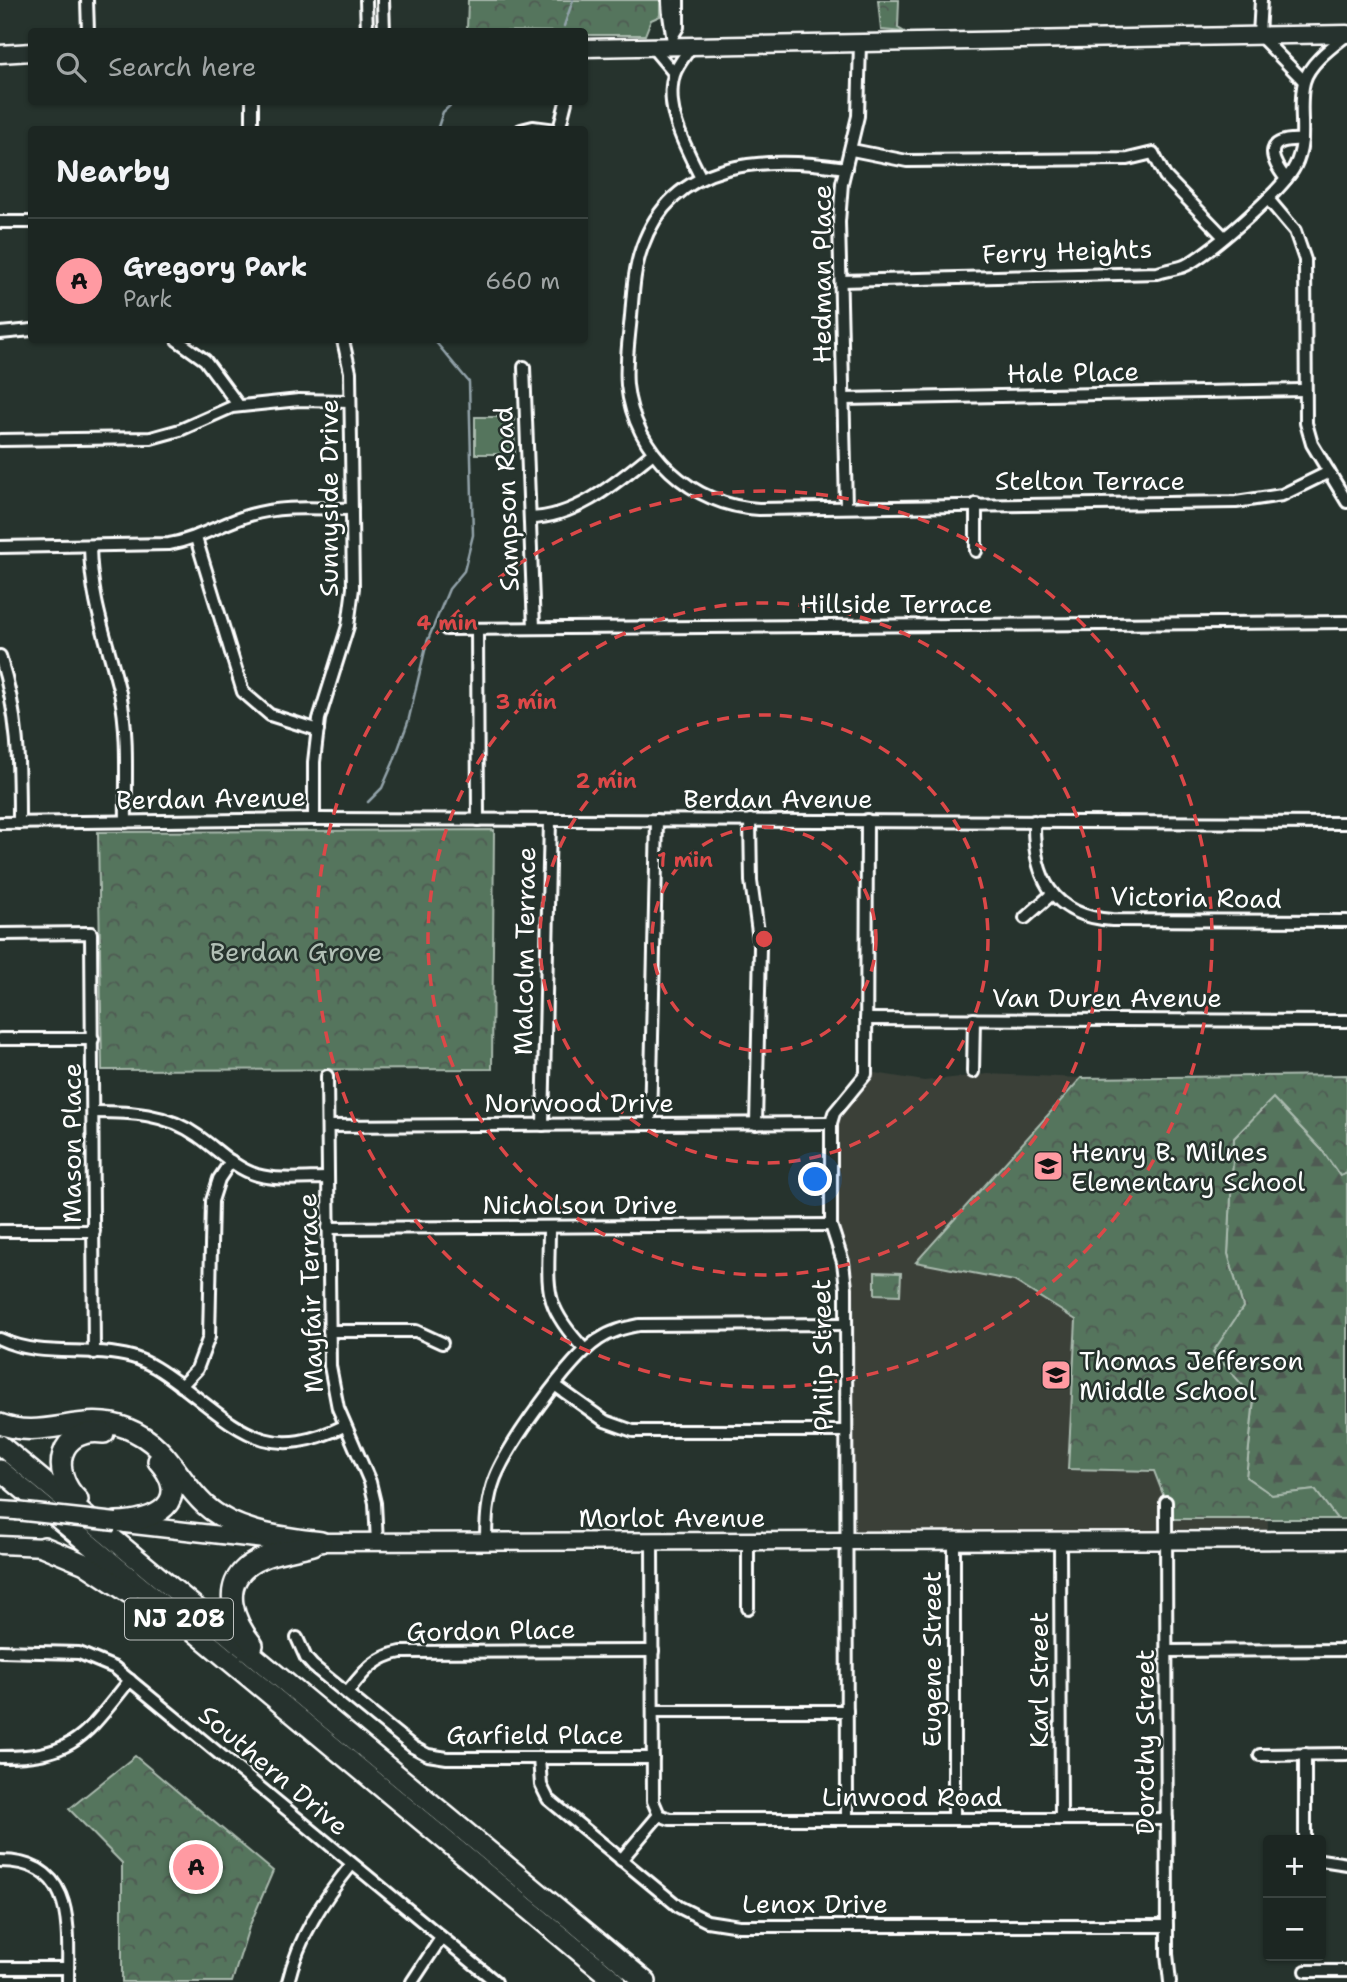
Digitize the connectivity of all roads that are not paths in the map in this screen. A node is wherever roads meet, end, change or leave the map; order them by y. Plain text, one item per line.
1 (87, 0) edge
2 (366, 0) edge
3 (383, 0) edge
4 (668, 0) edge
5 (678, 0) edge
6 (1261, 0) edge
7 (88, 28) edge
8 (367, 28) edge
9 (384, 28) edge
10 (1259, 35) junction
11 (1347, 35) edge
12 (673, 41) junction
13 (860, 43) junction
14 (691, 47) junction
15 (588, 48) edge
16 (653, 48) junction
17 (28, 52) edge
18 (0, 54) edge
19 (674, 73) junction
20 (1304, 81) junction
21 (252, 105) edge
22 (565, 105) edge
23 (252, 126) edge
24 (559, 126) edge
25 (1303, 139) junction
26 (852, 150) junction
27 (846, 168) junction
28 (701, 178) junction
29 (1286, 179) junction
30 (1268, 199) junction
31 (0, 222) edge
32 (28, 222) edge
33 (1223, 236) junction
34 (841, 281) junction
35 (28, 330) edge
36 (0, 333) edge
37 (181, 343) edge
38 (344, 343) edge
39 (524, 367) dead end
40 (1303, 390) junction
41 (844, 399) junction
42 (350, 401) junction
43 (239, 406) junction
44 (0, 440) edge
45 (653, 453) junction
46 (1329, 472) junction
47 (1347, 502) edge
48 (975, 504) junction
49 (846, 506) junction
50 (352, 509) junction
51 (530, 518) junction
52 (196, 538) junction
53 (90, 545) junction
54 (0, 547) edge
55 (976, 551) dead end
56 (1347, 622) edge
57 (534, 628) junction
58 (446, 629) dead end
59 (477, 629) junction
60 (0, 656) edge
61 (318, 730) junction
62 (314, 820) junction
63 (478, 820) junction
64 (657, 820) junction
65 (750, 820) junction
66 (867, 820) junction
67 (550, 821) junction
68 (1034, 821) junction
69 (126, 822) junction
70 (1347, 822) edge
71 (0, 823) edge
72 (19, 823) junction
73 (1052, 894) junction
74 (1025, 918) dead end
75 (1347, 921) edge
76 (0, 934) edge
77 (866, 1019) junction
78 (974, 1019) junction
79 (1347, 1021) edge
80 (0, 1039) edge
81 (93, 1040) junction
82 (973, 1072) dead end
83 (327, 1076) dead end
84 (93, 1112) junction
85 (831, 1123) junction
86 (650, 1124) junction
87 (756, 1124) junction
88 (543, 1125) junction
89 (328, 1126) junction
90 (231, 1161) junction
91 (328, 1178) junction
92 (831, 1225) junction
93 (549, 1227) junction
94 (328, 1228) junction
95 (94, 1230) junction
96 (0, 1231) edge
97 (846, 1324) junction
98 (329, 1331) junction
99 (0, 1339) edge
100 (442, 1343) dead end
101 (584, 1350) junction
102 (94, 1353) junction
103 (181, 1386) junction
104 (556, 1386) junction
105 (0, 1424) edge
106 (344, 1426) junction
107 (846, 1431) junction
108 (0, 1445) edge
109 (0, 1470) edge
110 (1167, 1502) dead end
111 (8, 1511) edge
112 (116, 1522) junction
113 (1347, 1539) edge
114 (1060, 1540) junction
115 (1167, 1540) junction
116 (748, 1541) junction
117 (847, 1541) junction
118 (954, 1541) junction
119 (321, 1542) junction
120 (377, 1542) junction
121 (486, 1542) junction
122 (652, 1542) junction
123 (0, 1545) edge
124 (44, 1547) joint
125 (141, 1562) junction
126 (748, 1608) dead end
127 (297, 1638) dead end
128 (1347, 1650) edge
129 (0, 1651) edge
130 (653, 1651) junction
131 (1167, 1651) junction
132 (130, 1680) junction
133 (346, 1693) junction
134 (304, 1698) junction
135 (653, 1711) junction
136 (847, 1711) junction
137 (1305, 1754) junction
138 (1347, 1754) edge
139 (1260, 1755) dead end
140 (0, 1757) edge
141 (539, 1758) junction
142 (653, 1758) junction
143 (359, 1768) junction
144 (659, 1815) junction
145 (847, 1818) junction
146 (954, 1819) junction
147 (1061, 1819) junction
148 (1167, 1819) junction
149 (1305, 1835) edge
150 (621, 1860) junction
151 (0, 1861) edge
152 (1326, 1861) edge
153 (352, 1864) junction
154 (1347, 1864) edge
155 (1167, 1926) junction
156 (441, 1938) junction
157 (0, 1968) edge
158 (68, 1968) junction
159 (1347, 1970) edge
160 (1306, 1971) dead end
161 (68, 1982) edge
162 (288, 1982) edge
163 (412, 1982) edge
164 (496, 1982) edge
165 (616, 1982) edge
166 (646, 1982) edge
167 (1170, 1982) edge

1 - 7 street
2 - 8 street
3 - 9 street
4 - 12 street
5 - 12 street
6 - 10 street
10 - 11 street
10 - 13 street
10 - 20 street
11 - 20 street
12 - 14 street
12 - 16 street
13 - 14 street
13 - 26 street, Hedman Place
14 - 19 street
15 - 16 street
16 - 19 street
17 - 18 street
19 - 28 street
20 - 25 street, Ferry Heights
21 - 23 street
22 - 24 street
25 - 29 street, Ferry Heights
25 - 29 street
26 - 27 street, Hedman Place
26 - 33 street
27 - 28 street
27 - 34 street, Hedman Place
28 - 45 street, Stelton Terrace
29 - 30 street, Ferry Heights
30 - 33 street, Ferry Heights
30 - 40 street
31 - 32 street
33 - 34 street, Ferry Heights
34 - 41 street, Hedman Place
35 - 36 street
37 - 43 street
38 - 42 street, Sunnyside Drive
39 - 51 street, Sampson Road
40 - 41 street, Hale Place
40 - 46 street
41 - 49 street, Hedman Place
42 - 43 street
42 - 50 street, Sunnyside Drive
43 - 44 street
45 - 49 street, Stelton Terrace
45 - 51 street
46 - 47 street
46 - 48 street, Stelton Terrace
48 - 49 street, Stelton Terrace
48 - 55 street
50 - 52 street
50 - 61 street, Sunnyside Drive
51 - 57 street, Sampson Road
52 - 53 street
52 - 61 street
53 - 54 street
53 - 69 street
56 - 57 street, Hillside Terrace
57 - 59 street, Hillside Terrace
58 - 59 street, Hillside Terrace
59 - 63 street
60 - 72 street
61 - 62 street, Sunnyside Drive
62 - 63 street, Berdan Avenue
62 - 69 street, Berdan Avenue
63 - 67 street, Berdan Avenue
64 - 65 street, Berdan Avenue
64 - 67 street, Berdan Avenue
64 - 86 street
65 - 66 street, Berdan Avenue
65 - 87 street
66 - 68 street, Berdan Avenue
66 - 77 street
67 - 88 street, Malcolm Terrace
68 - 70 street, Berdan Avenue
68 - 73 street
69 - 72 street, Berdan Avenue
71 - 72 street, Berdan Avenue
73 - 74 street
73 - 75 street, Victoria Road
76 - 81 street, Mason Place
77 - 78 street, Van Duren Avenue
77 - 85 street
78 - 79 street, Van Duren Avenue
78 - 82 street
80 - 81 street
81 - 84 street, Mason Place
83 - 89 street, Mayfair Terrace
84 - 90 street
84 - 95 street, Mason Place
85 - 87 street, Norwood Drive
85 - 92 street, Philip Street
86 - 87 street, Norwood Drive
86 - 88 street, Norwood Drive
88 - 89 street, Norwood Drive
89 - 91 street, Mayfair Terrace
90 - 91 street
90 - 103 street
91 - 94 street, Mayfair Terrace
92 - 93 street, Nicholson Drive
92 - 97 street, Philip Street
93 - 94 street, Nicholson Drive
93 - 101 street
94 - 98 street, Mayfair Terrace
95 - 96 street
95 - 102 street, Mason Place
97 - 101 street
97 - 107 street, Philip Street
98 - 100 street
98 - 106 street, Mayfair Terrace
99 - 102 street
101 - 104 street
102 - 103 street
103 - 106 street
104 - 107 street
104 - 121 street
105 - 119 highway
106 - 120 street, Mayfair Terrace
107 - 117 street, Philip Street
108 - 125 highway, NJ 208
109 - 143 highway, NJ 208
110 - 115 street, Dorothy Street
111 - 112 street, Morlot Avenue, bridge
112 - 119 street, Morlot Avenue
112 - 125 highway
113 - 115 street, Morlot Avenue
114 - 115 street, Morlot Avenue
114 - 118 street, Morlot Avenue
114 - 147 street, Karl Street
115 - 131 street, Dorothy Street
116 - 117 street, Morlot Avenue
116 - 122 street, Morlot Avenue
116 - 126 street
117 - 118 street, Morlot Avenue
117 - 136 street, Philip Street
118 - 146 street, Eugene Street
119 - 120 street, Morlot Avenue
119 - 134 highway
120 - 121 street, Morlot Avenue
121 - 122 street, Morlot Avenue
122 - 130 street
123 - 124 street
124 - 143 highway
125 - 134 highway, NJ 208
127 - 133 street, Garfield Place
128 - 131 street
129 - 132 street, Southern Drive
130 - 133 street, Gordon Place
130 - 135 street
131 - 148 street, Dorothy Street
132 - 140 street
132 - 153 street, Southern Drive
133 - 141 street, Garfield Place
134 - 166 highway, NJ 208
135 - 136 street
135 - 142 street
136 - 145 street, Philip Street
137 - 138 street
137 - 139 street
137 - 149 street
141 - 142 street, Garfield Place
141 - 150 street, Lenox Drive
142 - 144 street
143 - 165 highway, NJ 208
144 - 145 street, Linwood Road
144 - 150 street
145 - 146 street, Linwood Road
146 - 147 street, Linwood Road
147 - 148 street, Linwood Road
148 - 155 street, Dorothy Street
150 - 155 street, Lenox Drive
151 - 158 street
152 - 154 street
153 - 156 street, Southern Drive
153 - 162 street
155 - 167 street, Dorothy Street
156 - 163 street
156 - 164 street, Southern Drive
157 - 158 street
158 - 161 street
159 - 160 street

